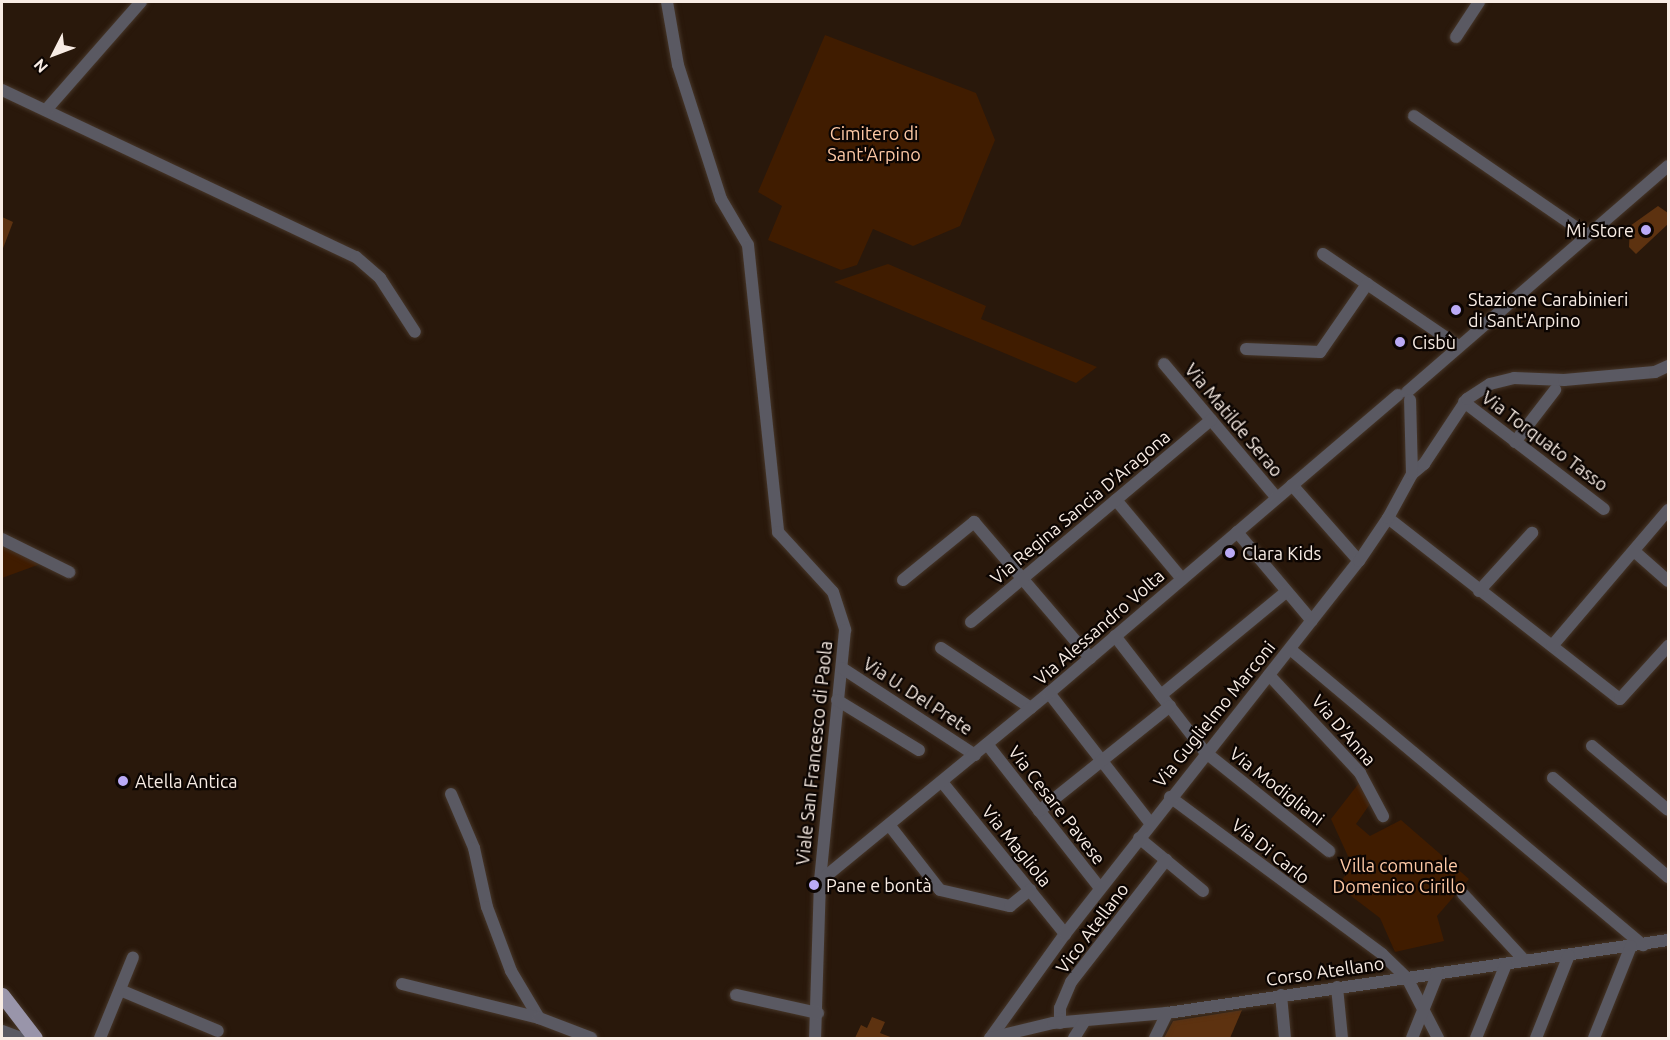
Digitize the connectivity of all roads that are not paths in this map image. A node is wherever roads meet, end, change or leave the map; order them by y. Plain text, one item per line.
1 (141, 2) edge
2 (667, 2) edge
3 (1479, 2) edge
4 (1456, 37) dead end
5 (2, 90) edge
6 (46, 110) junction
7 (1414, 116) dead end
8 (1668, 166) edge
9 (1587, 235) junction
10 (1323, 254) dead end
11 (1367, 284) junction
12 (415, 332) dead end
13 (1457, 345) junction
14 (1246, 349) dead end
15 (1164, 364) dead end
16 (1668, 366) edge
17 (1555, 390) dead end
18 (1406, 401) junction
19 (1464, 402) junction
20 (1211, 420) junction
21 (1515, 442) junction
22 (1412, 474) junction
23 (1293, 484) junction
24 (1277, 498) junction
25 (1116, 500) junction
26 (1604, 509) dead end
27 (1668, 510) edge
28 (1388, 518) junction
29 (1237, 532) junction
30 (1532, 533) dead end
31 (2, 539) edge
32 (1634, 551) junction
33 (1359, 561) junction
34 (69, 572) dead end
35 (1023, 579) junction
36 (1182, 579) junction
37 (903, 580) dead end
38 (1668, 581) edge
39 (1479, 591) junction
40 (1286, 592) junction
41 (1312, 621) junction
42 (971, 622) dead end
43 (1115, 636) junction
44 (1552, 646) junction
45 (1668, 646) edge
46 (941, 648) dead end
47 (1290, 648) junction
48 (1090, 658) junction
49 (842, 668) junction
50 (1269, 675) junction
51 (1049, 693) junction
52 (1161, 695) junction
53 (837, 700) junction
54 (1170, 706) junction
55 (1031, 708) junction
56 (987, 744) junction
57 (1592, 746) dead end
58 (919, 750) dead end
59 (1205, 752) junction
60 (975, 755) junction
61 (1101, 760) junction
62 (1553, 778) dead end
63 (942, 782) junction
64 (451, 794) dead end
65 (1170, 797) junction
66 (1668, 810) edge
67 (1039, 811) junction
68 (1383, 816) dead end
69 (1151, 824) junction
70 (890, 826) junction
71 (1139, 838) junction
72 (1329, 851) dead end
73 (1166, 860) junction
74 (1668, 876) edge
75 (820, 881) junction
76 (1100, 888) junction
77 (1030, 890) junction
78 (1203, 891) dead end
79 (1462, 894) dead end
80 (1065, 934) junction
81 (1668, 940) edge
82 (1637, 946) junction
83 (1569, 955) junction
84 (133, 957) dead end
85 (1525, 961) junction
86 (1506, 964) junction
87 (1438, 973) junction
88 (1407, 978) junction
89 (402, 984) dead end
90 (1337, 987) junction
91 (120, 990) junction
92 (2, 994) edge
93 (736, 995) dead end
94 (1281, 995) junction
95 (1423, 1011) junction
96 (818, 1013) junction
97 (1167, 1013) junction
98 (539, 1017) junction
99 (1003, 1020) junction
100 (1084, 1022) junction
101 (1060, 1023) junction
102 (2, 1030) edge
103 (1019, 1030) junction
104 (218, 1031) dead end
105 (995, 1037) edge
106 (21, 1038) edge
107 (35, 1038) edge
108 (100, 1038) edge
109 (591, 1038) edge
110 (815, 1038) edge
111 (1074, 1038) edge
112 (1155, 1038) edge
113 (1285, 1038) edge
114 (1342, 1038) edge
115 (1412, 1038) edge
116 (1438, 1038) edge
117 (1476, 1038) edge
118 (1536, 1038) edge
119 (1594, 1038) edge

1 - 6 street
2 - 49 street, Viale San Francesco di Paola
3 - 4 street
5 - 6 street
6 - 12 street
7 - 9 street
8 - 9 street, Via Alessandro Volta
9 - 13 street, Via Alessandro Volta
10 - 11 street
11 - 13 street
11 - 14 street
13 - 18 street, Via Alessandro Volta
15 - 20 street, Via Matilde Serao
16 - 19 street
17 - 21 street
18 - 22 street
18 - 23 street, Via Alessandro Volta
19 - 21 street, Via Torquato Tasso
19 - 22 street, Via Guglielmo Marconi
20 - 24 street, Via Matilde Serao
20 - 25 street, Via Regina Sancia D'Aragona
21 - 26 street, Via Torquato Tasso
22 - 28 street, Via Guglielmo Marconi
23 - 24 street, Via Alessandro Volta
23 - 33 street
24 - 29 street, Via Alessandro Volta
25 - 35 street, Via Regina Sancia D'Aragona
25 - 36 street
27 - 32 street
28 - 33 street, Via Guglielmo Marconi
28 - 39 street
29 - 36 street, Via Alessandro Volta
29 - 40 street
30 - 39 street
31 - 34 street
32 - 38 street
32 - 44 street
33 - 41 street, Via Guglielmo Marconi
35 - 37 street
35 - 42 street, Via Regina Sancia D'Aragona
35 - 48 street
36 - 43 street, Via Alessandro Volta
39 - 44 street
40 - 41 street
40 - 52 street
41 - 47 street, Via Guglielmo Marconi
43 - 48 street, Via Alessandro Volta
43 - 52 street, Via Modigliani
44 - 45 street
46 - 55 street
47 - 50 street, Via Guglielmo Marconi
47 - 82 street
48 - 51 street, Via Alessandro Volta
49 - 53 street, Viale San Francesco di Paola
49 - 60 street, Via U. Del Prete
50 - 59 street, Via Guglielmo Marconi
50 - 68 street, Via D'Anna
51 - 55 street, Via Alessandro Volta
51 - 61 street
52 - 54 street, Via Modigliani
53 - 58 street
53 - 75 street, Viale San Francesco di Paola
54 - 59 street, Via Modigliani
54 - 61 street
55 - 56 street, Via Alessandro Volta
56 - 60 street, Via Alessandro Volta
56 - 67 street, Via Cesare Pavese
57 - 66 street
59 - 65 street, Via Guglielmo Marconi
59 - 72 street, Via Modigliani
60 - 63 street, Via Alessandro Volta
61 - 67 street
61 - 69 street
62 - 74 street
63 - 70 street, Via Alessandro Volta
63 - 77 street, Via Magliola
64 - 98 street
65 - 69 street, Via Guglielmo Marconi
65 - 88 street, Via Di Carlo
67 - 76 street, Via Cesare Pavese
69 - 71 street, Via Guglielmo Marconi
70 - 75 street, Via Alessandro Volta
70 - 77 street
71 - 73 street
71 - 76 street, Via Guglielmo Marconi
73 - 78 street
73 - 101 street, Vico Atellano
75 - 96 street, Viale San Francesco di Paola
76 - 80 street, Via Guglielmo Marconi
77 - 80 street, Via Magliola
79 - 85 street
80 - 99 street, Via Guglielmo Marconi
81 - 82 street, Corso Atellano
82 - 83 street, Corso Atellano
82 - 119 street
83 - 85 street, Corso Atellano
83 - 118 street
84 - 91 street
85 - 86 street, Corso Atellano
86 - 87 street, Corso Atellano
86 - 117 street
87 - 88 street, Corso Atellano
87 - 95 street
88 - 90 street, Corso Atellano
88 - 95 street
89 - 98 street
90 - 94 street, Corso Atellano
90 - 114 street
91 - 104 street
91 - 108 street
92 - 107 main road
93 - 96 street
94 - 97 street, Corso Atellano
94 - 113 street
95 - 115 street
95 - 116 street
96 - 110 street, Viale San Francesco di Paola
97 - 100 street, Corso Atellano
97 - 112 street
98 - 109 street
99 - 103 street
99 - 105 street, Via Guglielmo Marconi
100 - 101 street, Corso Atellano
100 - 111 street
101 - 103 street, Corso Atellano
102 - 106 street
103 - 105 street, Corso Atellano

